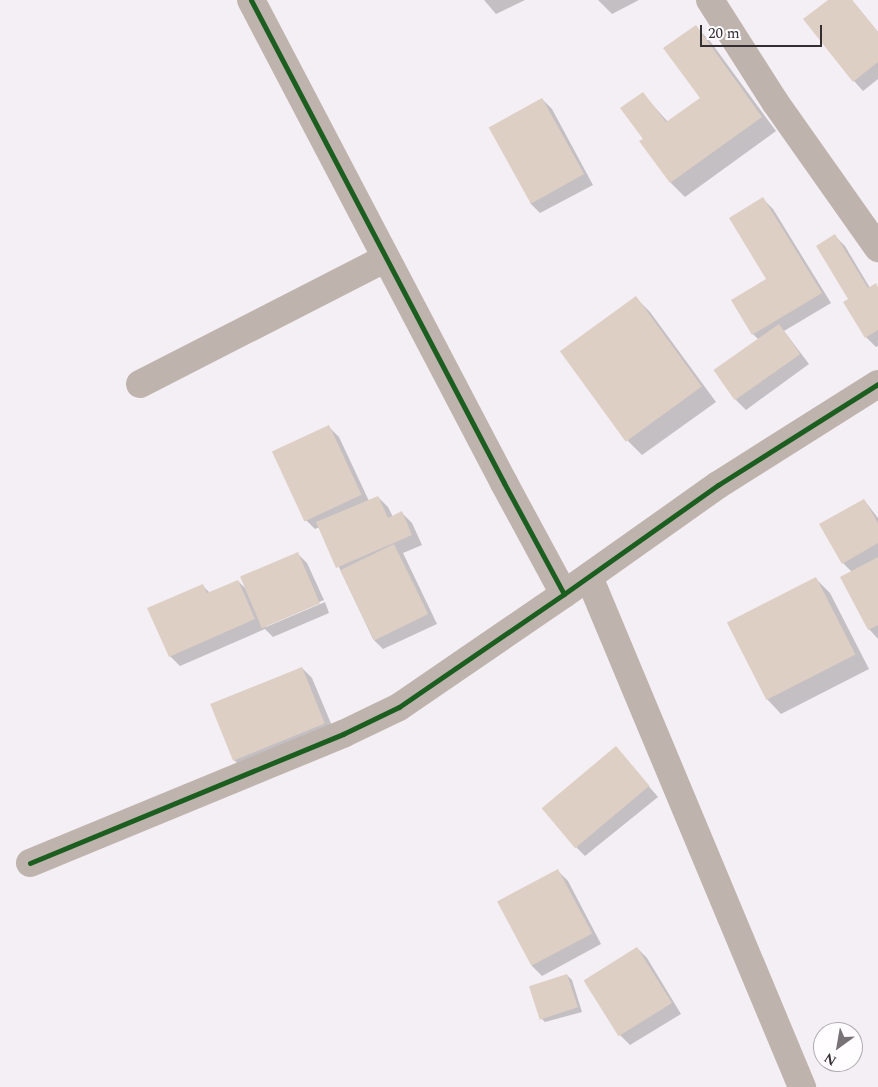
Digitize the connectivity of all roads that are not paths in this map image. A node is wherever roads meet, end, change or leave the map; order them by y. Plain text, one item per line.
1 (251, 0) edge
2 (710, 0) edge
3 (878, 248) edge
4 (386, 258) junction
5 (140, 384) dead end
6 (878, 384) edge
7 (589, 577) junction
8 (564, 594) junction
9 (30, 863) dead end
10 (802, 1087) edge

1 - 4 street
2 - 3 street
4 - 5 street
4 - 8 street
6 - 7 street
7 - 8 street
7 - 10 street
8 - 9 street

